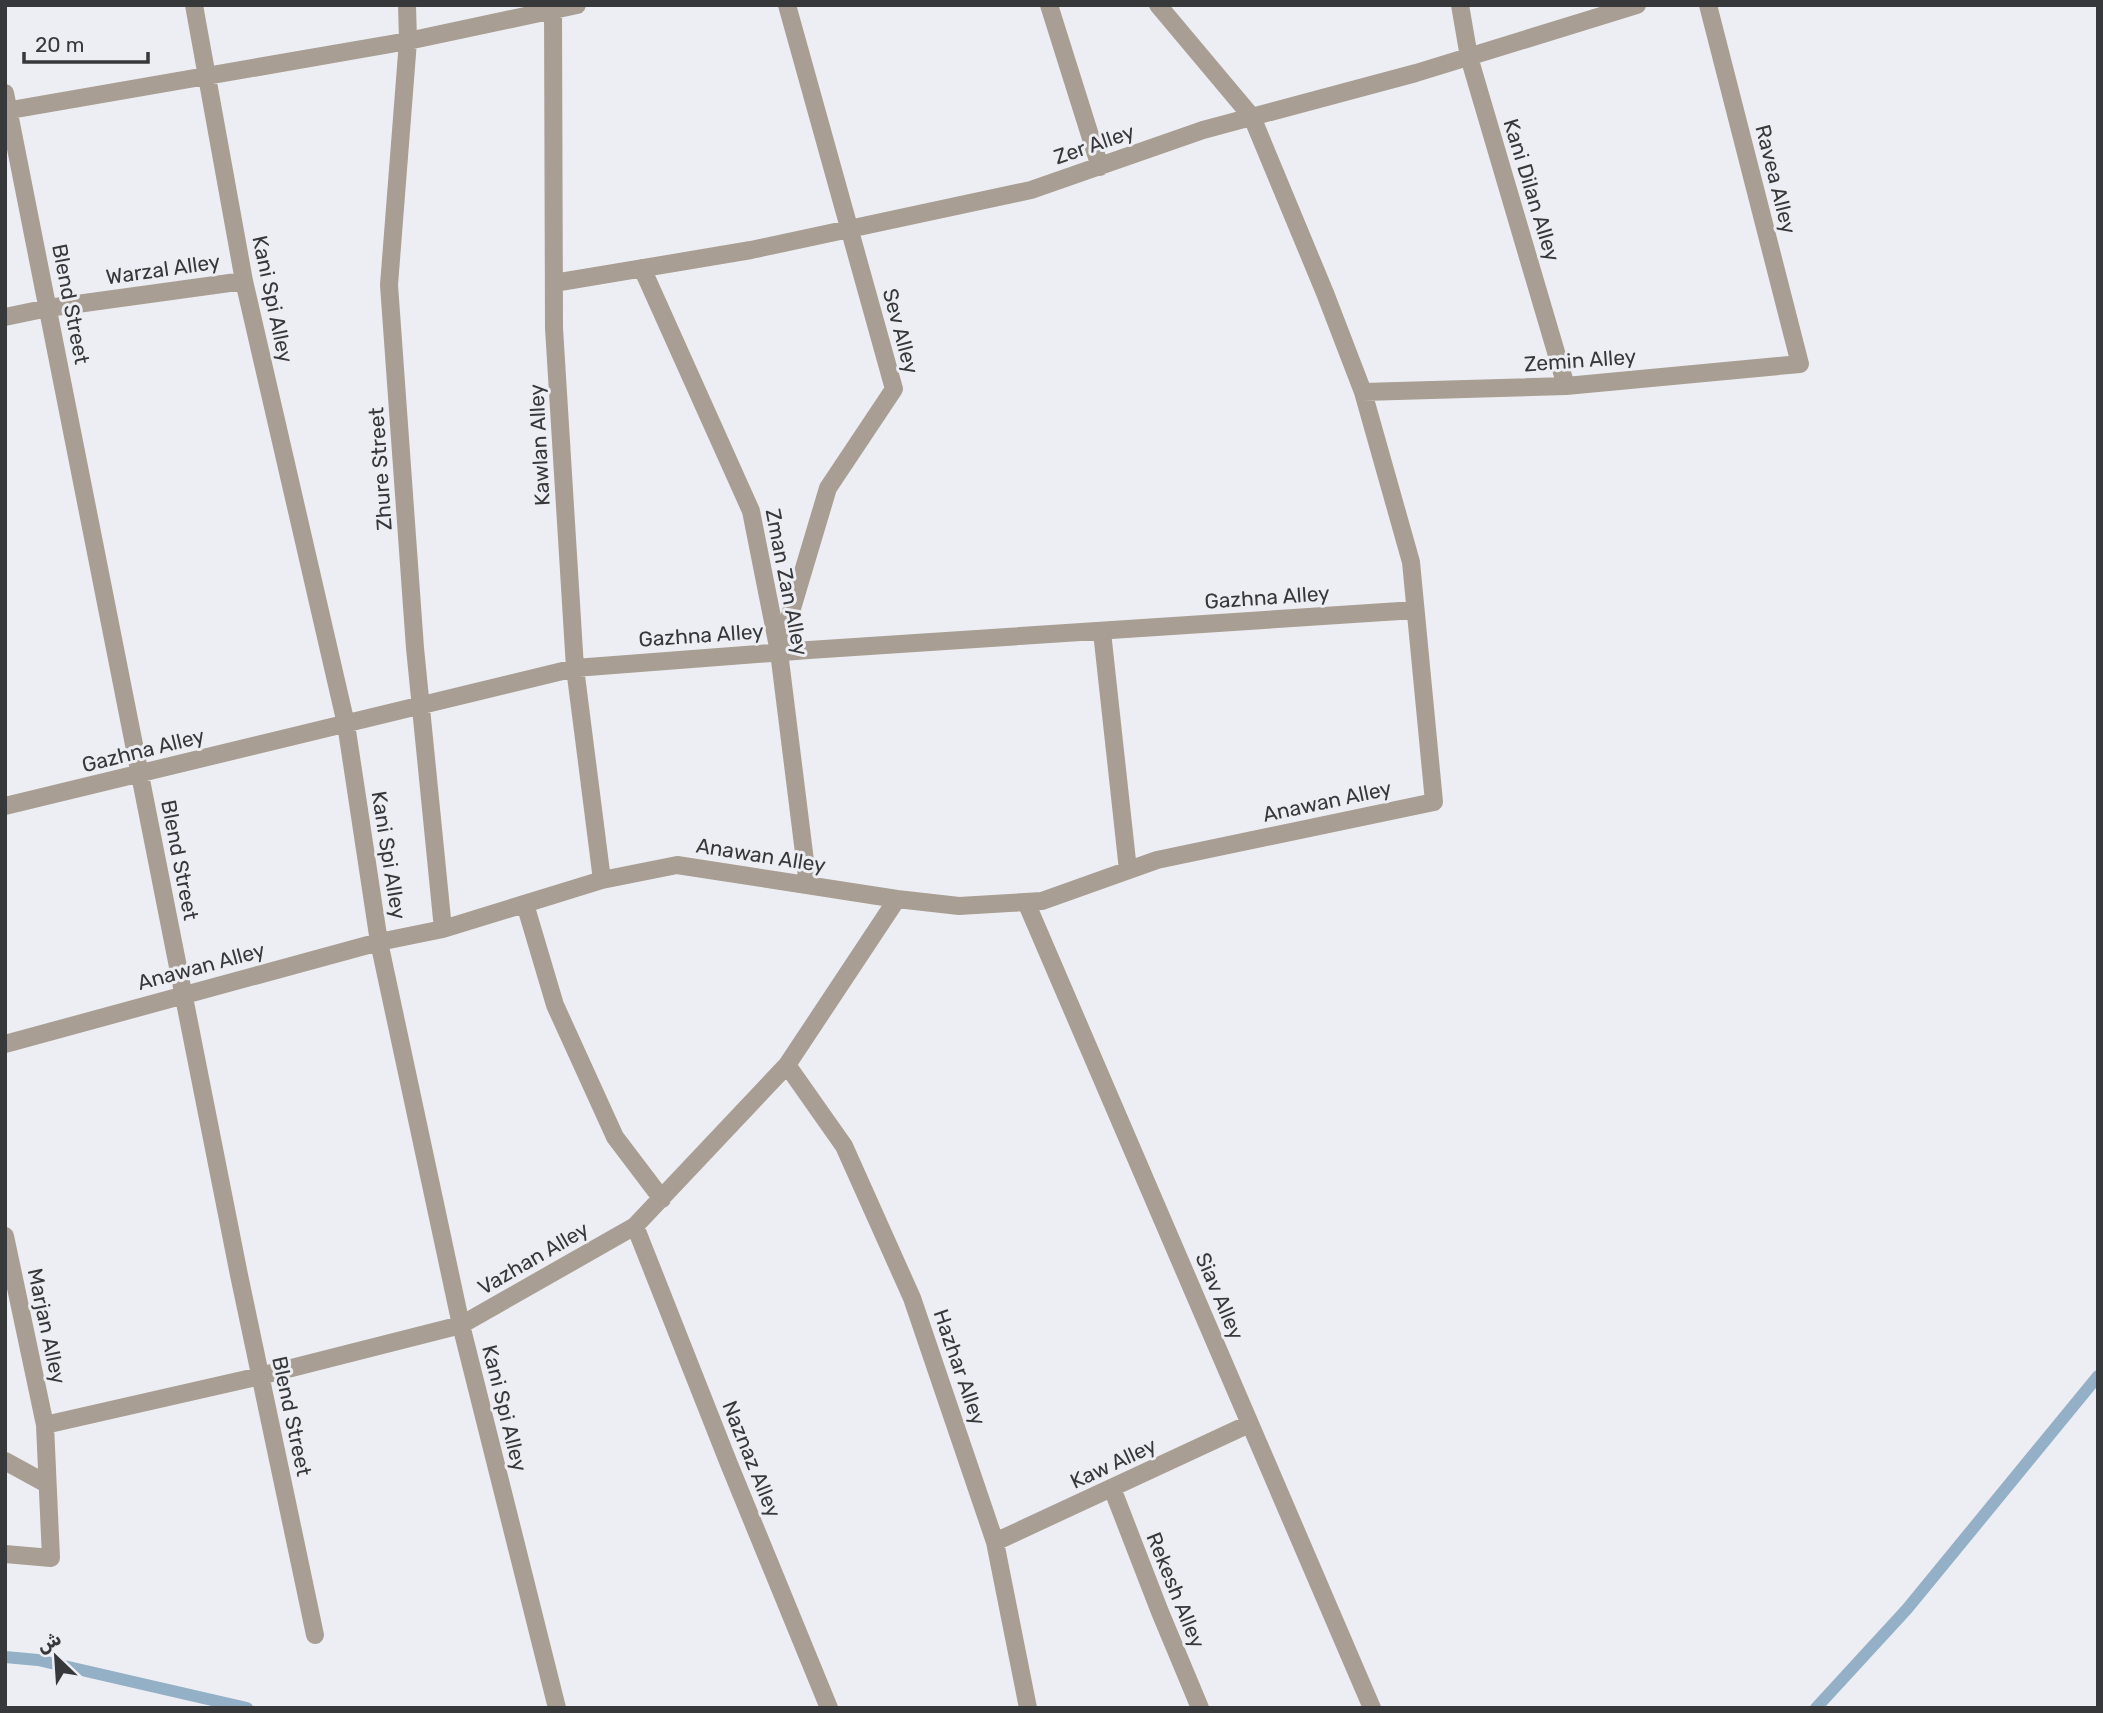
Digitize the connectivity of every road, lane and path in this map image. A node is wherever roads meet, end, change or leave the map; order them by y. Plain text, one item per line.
1 (194, 5) edge
2 (408, 5) edge
3 (577, 5) edge
4 (787, 5) edge
5 (1049, 5) edge
6 (1158, 5) edge
7 (1460, 5) edge
8 (1637, 5) edge
9 (1708, 5) edge
10 (554, 8) edge
11 (408, 41) junction
12 (1469, 57) junction
13 (206, 76) junction
14 (7, 105) edge
15 (1252, 117) junction
16 (1100, 167) junction
17 (849, 229) junction
18 (642, 268) junction
19 (244, 281) junction
20 (554, 283) junction
21 (48, 308) junction
22 (5, 317) edge
23 (1800, 364) joint
24 (1566, 386) junction
25 (1363, 392) junction
26 (1415, 610) junction
27 (1102, 632) junction
28 (779, 652) junction
29 (575, 668) junction
30 (421, 706) junction
31 (346, 724) junction
32 (140, 774) junction
33 (5, 806) edge
34 (1128, 870) junction
35 (602, 880) junction
36 (808, 885) junction
37 (897, 900) junction
38 (1026, 902) junction
39 (525, 904) junction
40 (443, 929) junction
41 (379, 942) junction
42 (183, 994) junction
43 (5, 1044) edge
44 (787, 1065) junction
45 (662, 1199) junction
46 (635, 1226) junction
47 (5, 1236) edge
48 (461, 1325) junction
49 (260, 1376) junction
50 (1250, 1424) junction
51 (45, 1425) junction
52 (5, 1461) edge
53 (47, 1484) junction
54 (1112, 1488) junction
55 (995, 1542) junction
56 (5, 1554) edge
57 (315, 1635) dead end
58 (557, 1708) edge
59 (829, 1708) edge
60 (1028, 1708) edge
61 (1200, 1708) edge
62 (1372, 1708) edge

1 - 13 street, Kani Spi Alley
2 - 11 street, Zhure Street
3 - 10 street
4 - 17 street, Sev Alley
5 - 16 street
6 - 15 street
7 - 12 street, Kani Dilan Alley
8 - 12 street, Zer Alley
9 - 23 street, Ravea Alley
10 - 11 street
10 - 20 street, Kawlan Alley
11 - 13 street
11 - 30 street, Zhure Street
12 - 15 street, Zer Alley
12 - 24 street, Kani Dilan Alley
13 - 14 street
13 - 19 street, Kani Spi Alley
14 - 21 street, Blend Street
15 - 16 street, Zer Alley
15 - 25 street
16 - 17 street, Zer Alley
17 - 18 street, Zer Alley
17 - 28 street, Sev Alley
18 - 20 street, Zer Alley
18 - 28 street, Zman Zan Alley
19 - 21 street, Warzal Alley
19 - 31 street, Kani Spi Alley
20 - 29 street, Kawlan Alley
21 - 22 street, Warzal Alley
21 - 32 street, Blend Street
23 - 24 street, Zemin Alley
24 - 25 street, Zemin Alley
25 - 26 street
26 - 27 street, Gazhna Alley
26 - 34 street, Anawan Alley
27 - 28 street, Gazhna Alley
27 - 34 street
28 - 29 street, Gazhna Alley
28 - 36 street, Zman Zan Alley
29 - 30 street, Gazhna Alley
29 - 35 street, Kawlan Alley
30 - 31 street, Gazhna Alley
30 - 40 street, Zhure Street
31 - 32 street, Gazhna Alley
31 - 41 street, Kani Spi Alley
32 - 33 street, Gazhna Alley
32 - 42 street, Blend Street
34 - 38 street, Anawan Alley
35 - 36 street, Anawan Alley
35 - 39 street, Anawan Alley
36 - 37 street, Anawan Alley
37 - 38 street, Anawan Alley
37 - 44 street, Vazhan Alley
38 - 50 street, Siav Alley
39 - 40 street, Anawan Alley
39 - 45 street
40 - 41 street, Anawan Alley
41 - 42 street, Anawan Alley
41 - 48 street, Kani Spi Alley
42 - 43 street, Anawan Alley
42 - 49 street, Blend Street
44 - 45 street, Vazhan Alley
44 - 55 street, Hazhar Alley
45 - 46 street, Vazhan Alley
46 - 48 street, Vazhan Alley
46 - 59 street, Naznaz Alley
47 - 51 street, Marjan Alley
48 - 49 street, Vazhan Alley
48 - 58 street, Kani Spi Alley
49 - 51 street, Vazhan Alley
49 - 57 street, Blend Street
50 - 54 street, Kaw Alley
50 - 62 street, Siav Alley
51 - 53 street, Marjan Alley
52 - 53 street
53 - 56 street, Marjan Alley
54 - 55 street, Kaw Alley
54 - 61 street, Rekesh Alley
55 - 60 street, Hazhar Alley

